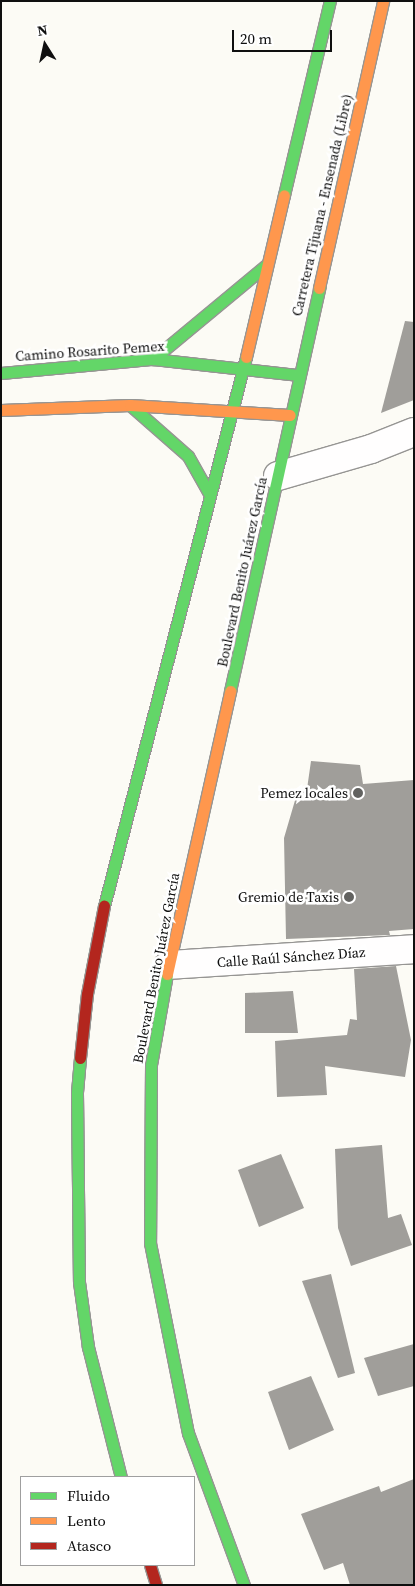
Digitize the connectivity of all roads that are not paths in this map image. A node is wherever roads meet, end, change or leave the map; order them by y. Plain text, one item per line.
1 (330, 1) edge
2 (383, 1) edge
3 (265, 266) junction
4 (153, 359) junction
5 (243, 367) junction
6 (1, 373) edge
7 (299, 375) junction
8 (130, 405) junction
9 (234, 409) junction
10 (1, 410) edge
11 (290, 414) junction
12 (414, 432) edge
13 (278, 476) junction
14 (210, 495) junction
15 (414, 949) edge
16 (169, 964) junction
17 (121, 1476) edge
18 (150, 1566) edge
19 (156, 1585) edge
20 (244, 1585) edge

1 - 3 main road
2 - 7 main road, Carretera Tijuana - Ensenada (Libre)
3 - 4 main road
3 - 5 main road
4 - 5 main road, Camino Rosarito Pemex
4 - 6 main road, Camino Rosarito Pemex
5 - 7 main road, Camino Rosarito Pemex
5 - 9 main road
7 - 11 main road, Carretera Tijuana - Ensenada (Libre)
8 - 9 main road
8 - 10 main road
8 - 14 main road
9 - 11 main road
9 - 14 main road
11 - 13 main road, Boulevard Benito Juárez García
12 - 13 street
13 - 16 main road, Boulevard Benito Juárez García
14 - 17 main road
15 - 16 street, Calle Raúl Sánchez Díaz
16 - 20 main road, Boulevard Benito Juárez García
18 - 19 main road

